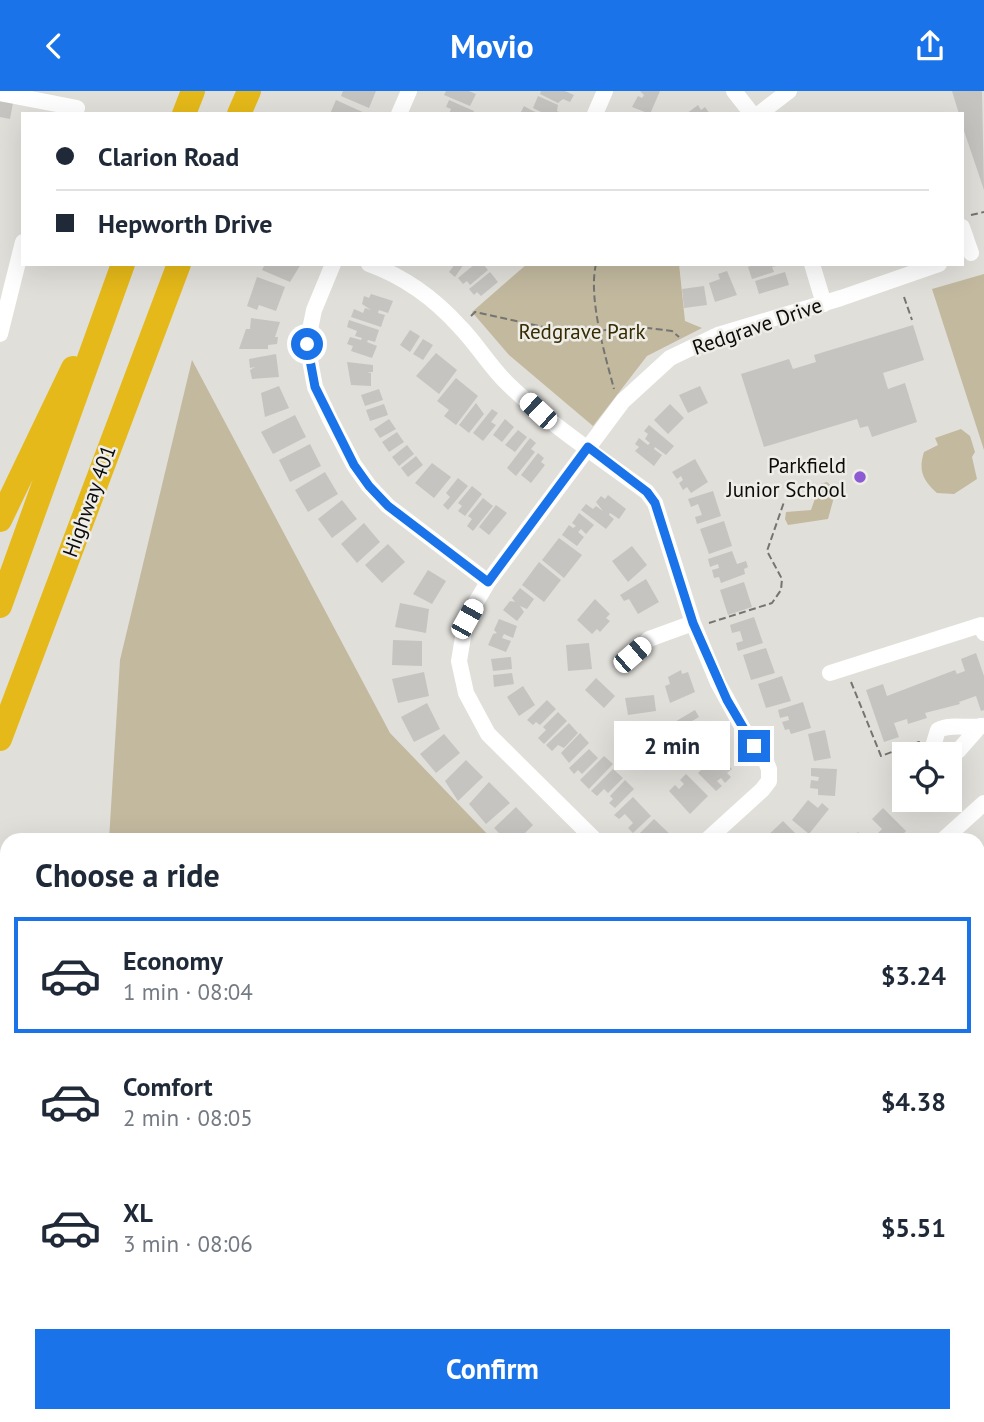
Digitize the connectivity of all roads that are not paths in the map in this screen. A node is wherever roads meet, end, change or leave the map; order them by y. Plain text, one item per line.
1 (193, 91) edge
2 (249, 91) edge
3 (409, 91) edge
4 (605, 91) edge
5 (734, 91) edge
6 (789, 91) edge
7 (0, 93) edge
8 (76, 112) edge
9 (185, 112) edge
10 (240, 112) edge
11 (400, 112) edge
12 (596, 112) edge
13 (750, 112) edge
14 (762, 112) edge
15 (964, 232) edge
16 (21, 250) edge
17 (973, 253) edge
18 (178, 266) edge
19 (333, 266) edge
20 (374, 266) edge
21 (813, 266) edge
22 (933, 266) edge
23 (119, 275) edge
24 (824, 304) junction
25 (0, 334) edge
26 (588, 447) junction
27 (0, 520) edge
28 (488, 582) junction
29 (0, 606) edge
30 (694, 625) junction
31 (984, 633) edge
32 (632, 655) dead end
33 (838, 671) road end
34 (982, 726) edge
35 (0, 739) edge
36 (934, 742) edge
37 (962, 744) edge
38 (984, 803) edge
39 (588, 833) edge
40 (715, 833) edge
41 (951, 833) edge

1 - 9 highway
2 - 10 highway
3 - 11 street
4 - 12 street
5 - 13 street
6 - 14 street
7 - 8 street
15 - 17 street
16 - 25 street
18 - 35 highway, Highway 401
19 - 28 street
20 - 26 street
21 - 24 street
22 - 24 street, Redgrave Drive
23 - 27 highway
23 - 29 highway
24 - 26 street, Redgrave Drive
26 - 28 street, Redgrave Drive
26 - 30 street
28 - 39 street, Redgrave Drive
30 - 32 street
30 - 40 street
31 - 33 street
34 - 36 street
34 - 37 street
38 - 41 street

